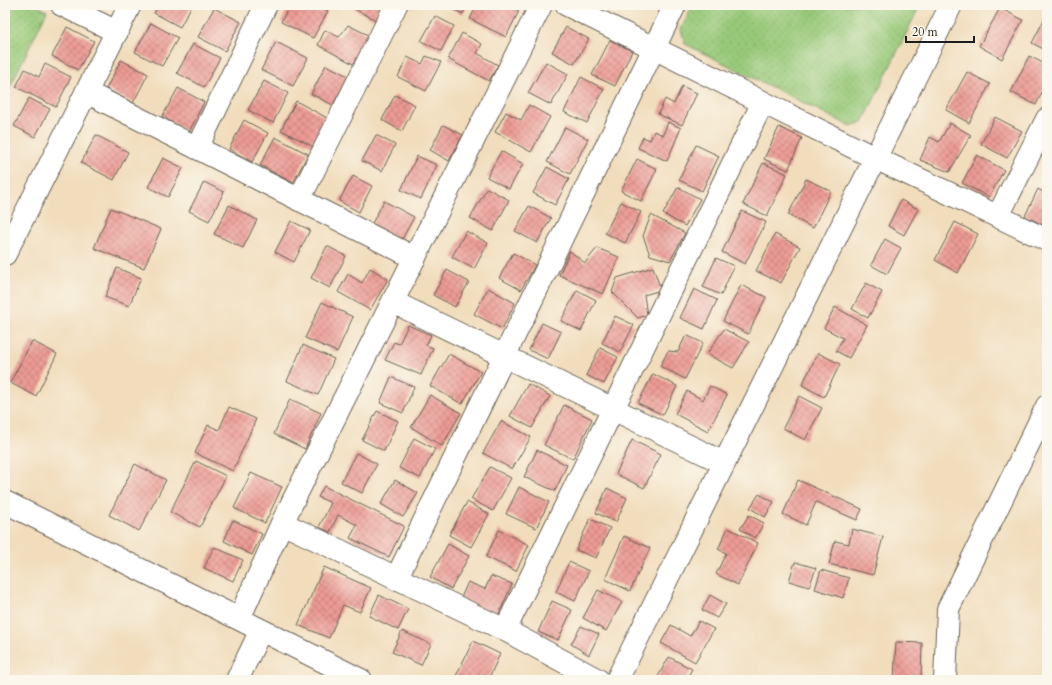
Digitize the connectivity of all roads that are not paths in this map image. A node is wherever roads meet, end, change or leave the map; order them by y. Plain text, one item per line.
1 (62, 5) edge
2 (130, 5) edge
3 (266, 5) edge
4 (396, 5) edge
5 (541, 5) edge
6 (567, 5) edge
7 (675, 5) edge
8 (951, 5) edge
9 (117, 32) junction
10 (653, 48) junction
11 (86, 92) junction
12 (763, 102) junction
13 (1047, 119) edge
14 (197, 148) junction
15 (875, 158) junction
16 (299, 200) junction
17 (998, 216) junction
18 (1047, 240) edge
19 (5, 254) edge
20 (415, 258) junction
21 (393, 302) junction
22 (504, 356) junction
23 (1047, 406) edge
24 (613, 409) junction
25 (724, 463) junction
26 (5, 502) edge
27 (282, 522) junction
28 (396, 579) junction
29 (239, 619) junction
30 (261, 630) junction
31 (505, 630) junction
32 (237, 680) edge
33 (361, 680) edge
34 (598, 680) edge
35 (616, 680) edge
36 (945, 680) edge

1 - 9 street
2 - 9 street
3 - 14 street
4 - 16 street
5 - 20 street
6 - 10 street
7 - 10 street
8 - 15 street
9 - 11 street
10 - 12 street
10 - 22 street
11 - 14 street
11 - 19 street
12 - 15 street
12 - 24 street
13 - 17 street
14 - 16 street
15 - 17 street
15 - 25 street
16 - 20 street
17 - 18 street
20 - 21 street
21 - 22 street
21 - 27 street
22 - 24 street
22 - 28 street
23 - 36 street
24 - 25 street
24 - 31 street
25 - 35 street
26 - 29 street
27 - 28 street
27 - 29 street
28 - 31 street
29 - 30 street
30 - 32 street
30 - 33 street
31 - 34 street

